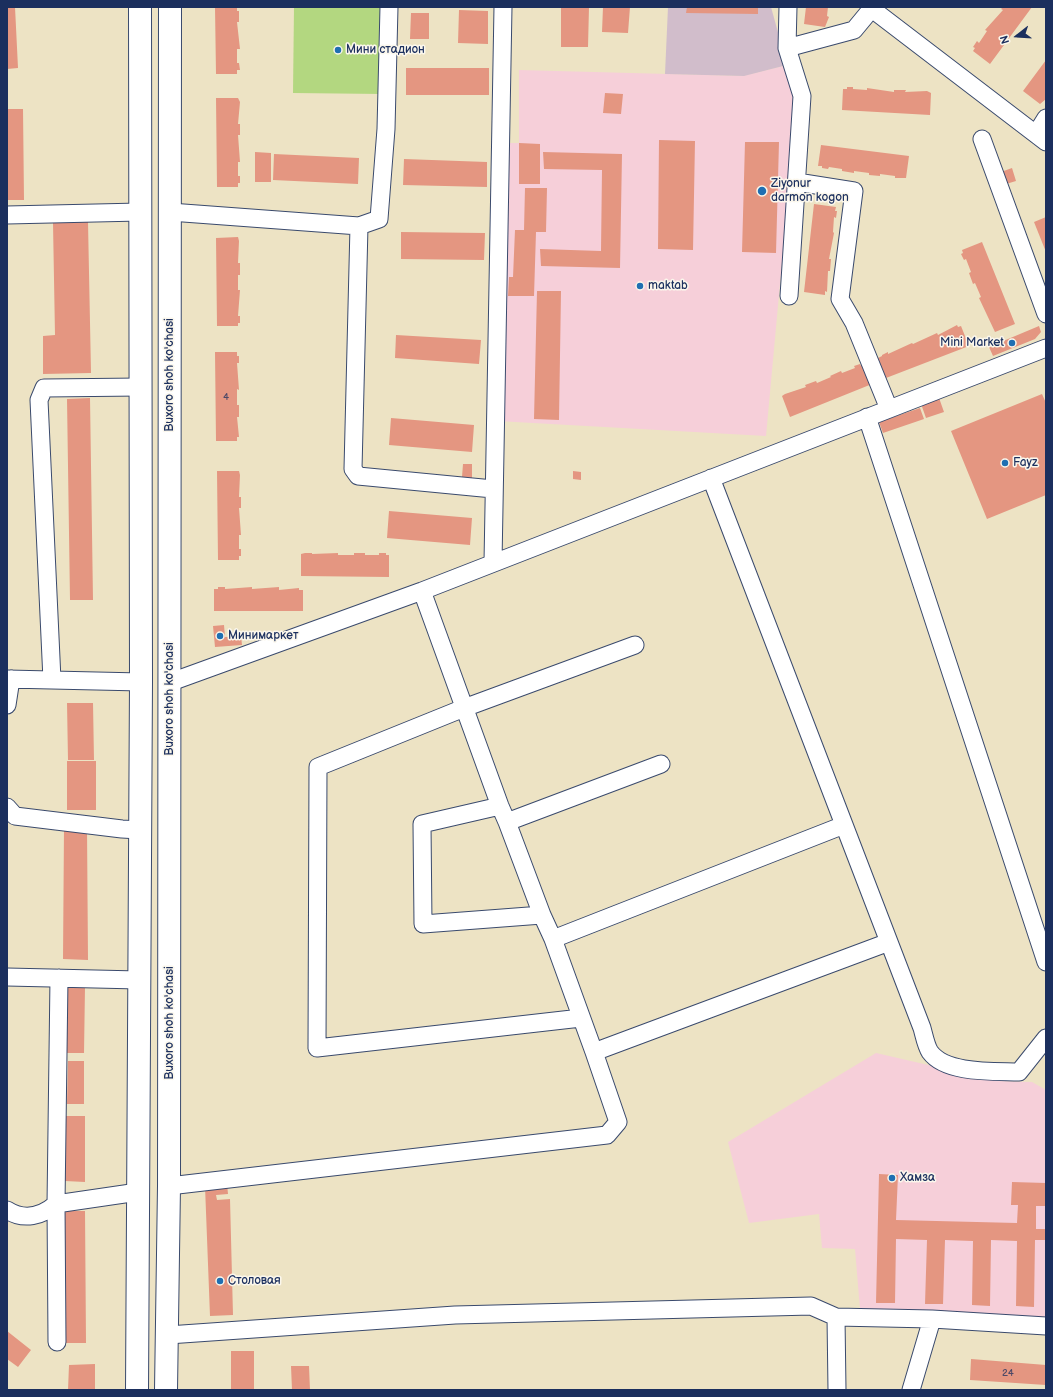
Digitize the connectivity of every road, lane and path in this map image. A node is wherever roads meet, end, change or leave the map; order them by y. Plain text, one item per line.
1 (140, 7) edge
2 (170, 7) edge
3 (389, 7) edge
4 (503, 7) edge
5 (788, 7) edge
6 (872, 8) edge
7 (787, 48) junction
8 (1046, 118) edge
9 (1041, 138) edge
10 (982, 139) dead end
11 (796, 182) junction
12 (140, 212) junction
13 (170, 212) junction
14 (7, 215) edge
15 (358, 226) junction
16 (789, 296) dead end
17 (1046, 314) edge
18 (1046, 348) edge
19 (140, 387) junction
20 (889, 409) junction
21 (867, 418) junction
22 (711, 478) junction
23 (493, 489) junction
24 (493, 562) junction
25 (422, 591) junction
26 (635, 645) dead end
27 (9, 679) edge
28 (52, 680) junction
29 (141, 682) junction
30 (170, 682) junction
31 (7, 704) edge
32 (464, 708) junction
33 (661, 764) dead end
34 (500, 806) junction
35 (7, 807) edge
36 (507, 822) junction
37 (844, 825) junction
38 (139, 830) junction
39 (542, 915) junction
40 (553, 939) junction
41 (888, 942) junction
42 (1046, 962) edge
43 (7, 977) edge
44 (59, 978) junction
45 (139, 980) junction
46 (581, 1018) junction
47 (1044, 1047) edge
48 (594, 1052) junction
49 (169, 1186) junction
50 (138, 1192) junction
51 (56, 1204) junction
52 (7, 1210) edge
53 (836, 1317) junction
54 (932, 1319) junction
55 (1046, 1326) edge
56 (168, 1335) junction
57 (57, 1342) dead end
58 (167, 1360) junction
59 (136, 1361) junction
60 (137, 1390) edge
61 (166, 1390) edge
62 (837, 1390) edge
63 (911, 1390) edge

1 - 12 main road
2 - 13 main road, Buxoro shoh ko'chasi
3 - 15 street
4 - 23 street
5 - 7 street
6 - 7 street
6 - 9 street
7 - 11 street
8 - 9 street
10 - 17 street
11 - 16 street
11 - 20 street
12 - 14 street
12 - 19 main road
13 - 15 street
13 - 30 main road, Buxoro shoh ko'chasi
15 - 23 street
18 - 20 street
19 - 28 street
19 - 29 main road
20 - 21 street
21 - 22 street
21 - 42 street
22 - 24 street
22 - 37 street
23 - 24 street
24 - 25 street
25 - 30 street
25 - 32 street
26 - 32 street
27 - 28 street
27 - 31 street
28 - 29 street
29 - 38 main road
30 - 49 main road, Buxoro shoh ko'chasi
32 - 34 street
32 - 46 street
33 - 36 street
34 - 36 street
34 - 39 street
35 - 38 street
36 - 39 street
37 - 40 street
37 - 41 street
38 - 45 main road
39 - 40 street
40 - 46 street
41 - 47 street
41 - 48 street
43 - 44 street
44 - 45 street
44 - 51 street
45 - 50 main road
46 - 48 street
48 - 49 street
49 - 56 main road, Buxoro shoh ko'chasi
50 - 51 street
50 - 59 main road
51 - 52 street
51 - 57 street
53 - 54 street
53 - 56 street
53 - 62 street
54 - 55 street
54 - 63 street
56 - 58 main road, Buxoro shoh ko'chasi
58 - 59 main road
58 - 61 main road, Buxoro shoh ko'chasi
59 - 60 main road

